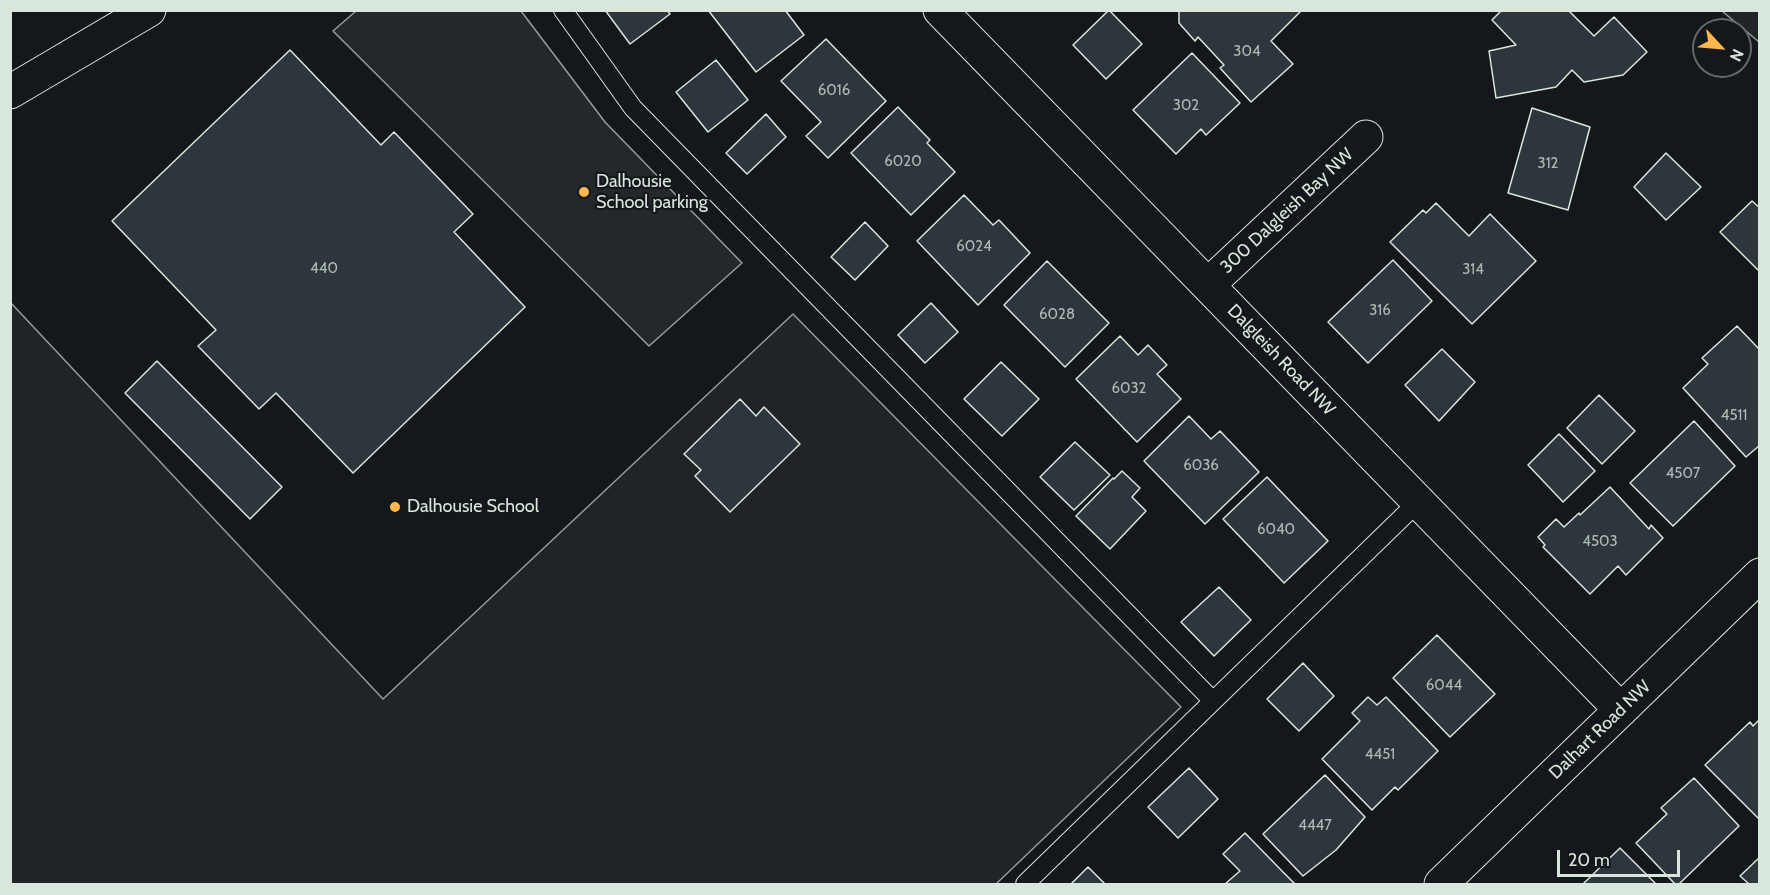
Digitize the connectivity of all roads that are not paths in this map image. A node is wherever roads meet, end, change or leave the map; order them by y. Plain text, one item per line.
1 (149, 10) edge
2 (563, 10) edge
3 (940, 10) edge
4 (10, 92) edge
5 (1366, 137) dead end
6 (1208, 285) junction
7 (1419, 501) junction
8 (1760, 574) edge
9 (1213, 701) junction
10 (1621, 710) junction
11 (1025, 885) edge
12 (1441, 885) edge

1 - 4 street
2 - 9 lane
3 - 6 street, Dalgleish Road NW
5 - 6 street, 300 Dalgleish Bay NW
6 - 7 street, Dalgleish Road NW
7 - 9 lane
7 - 10 street, Dalgleish Road NW
8 - 10 street, Dalhart Road NW
9 - 11 lane
10 - 12 street, Dalhart Road NW

